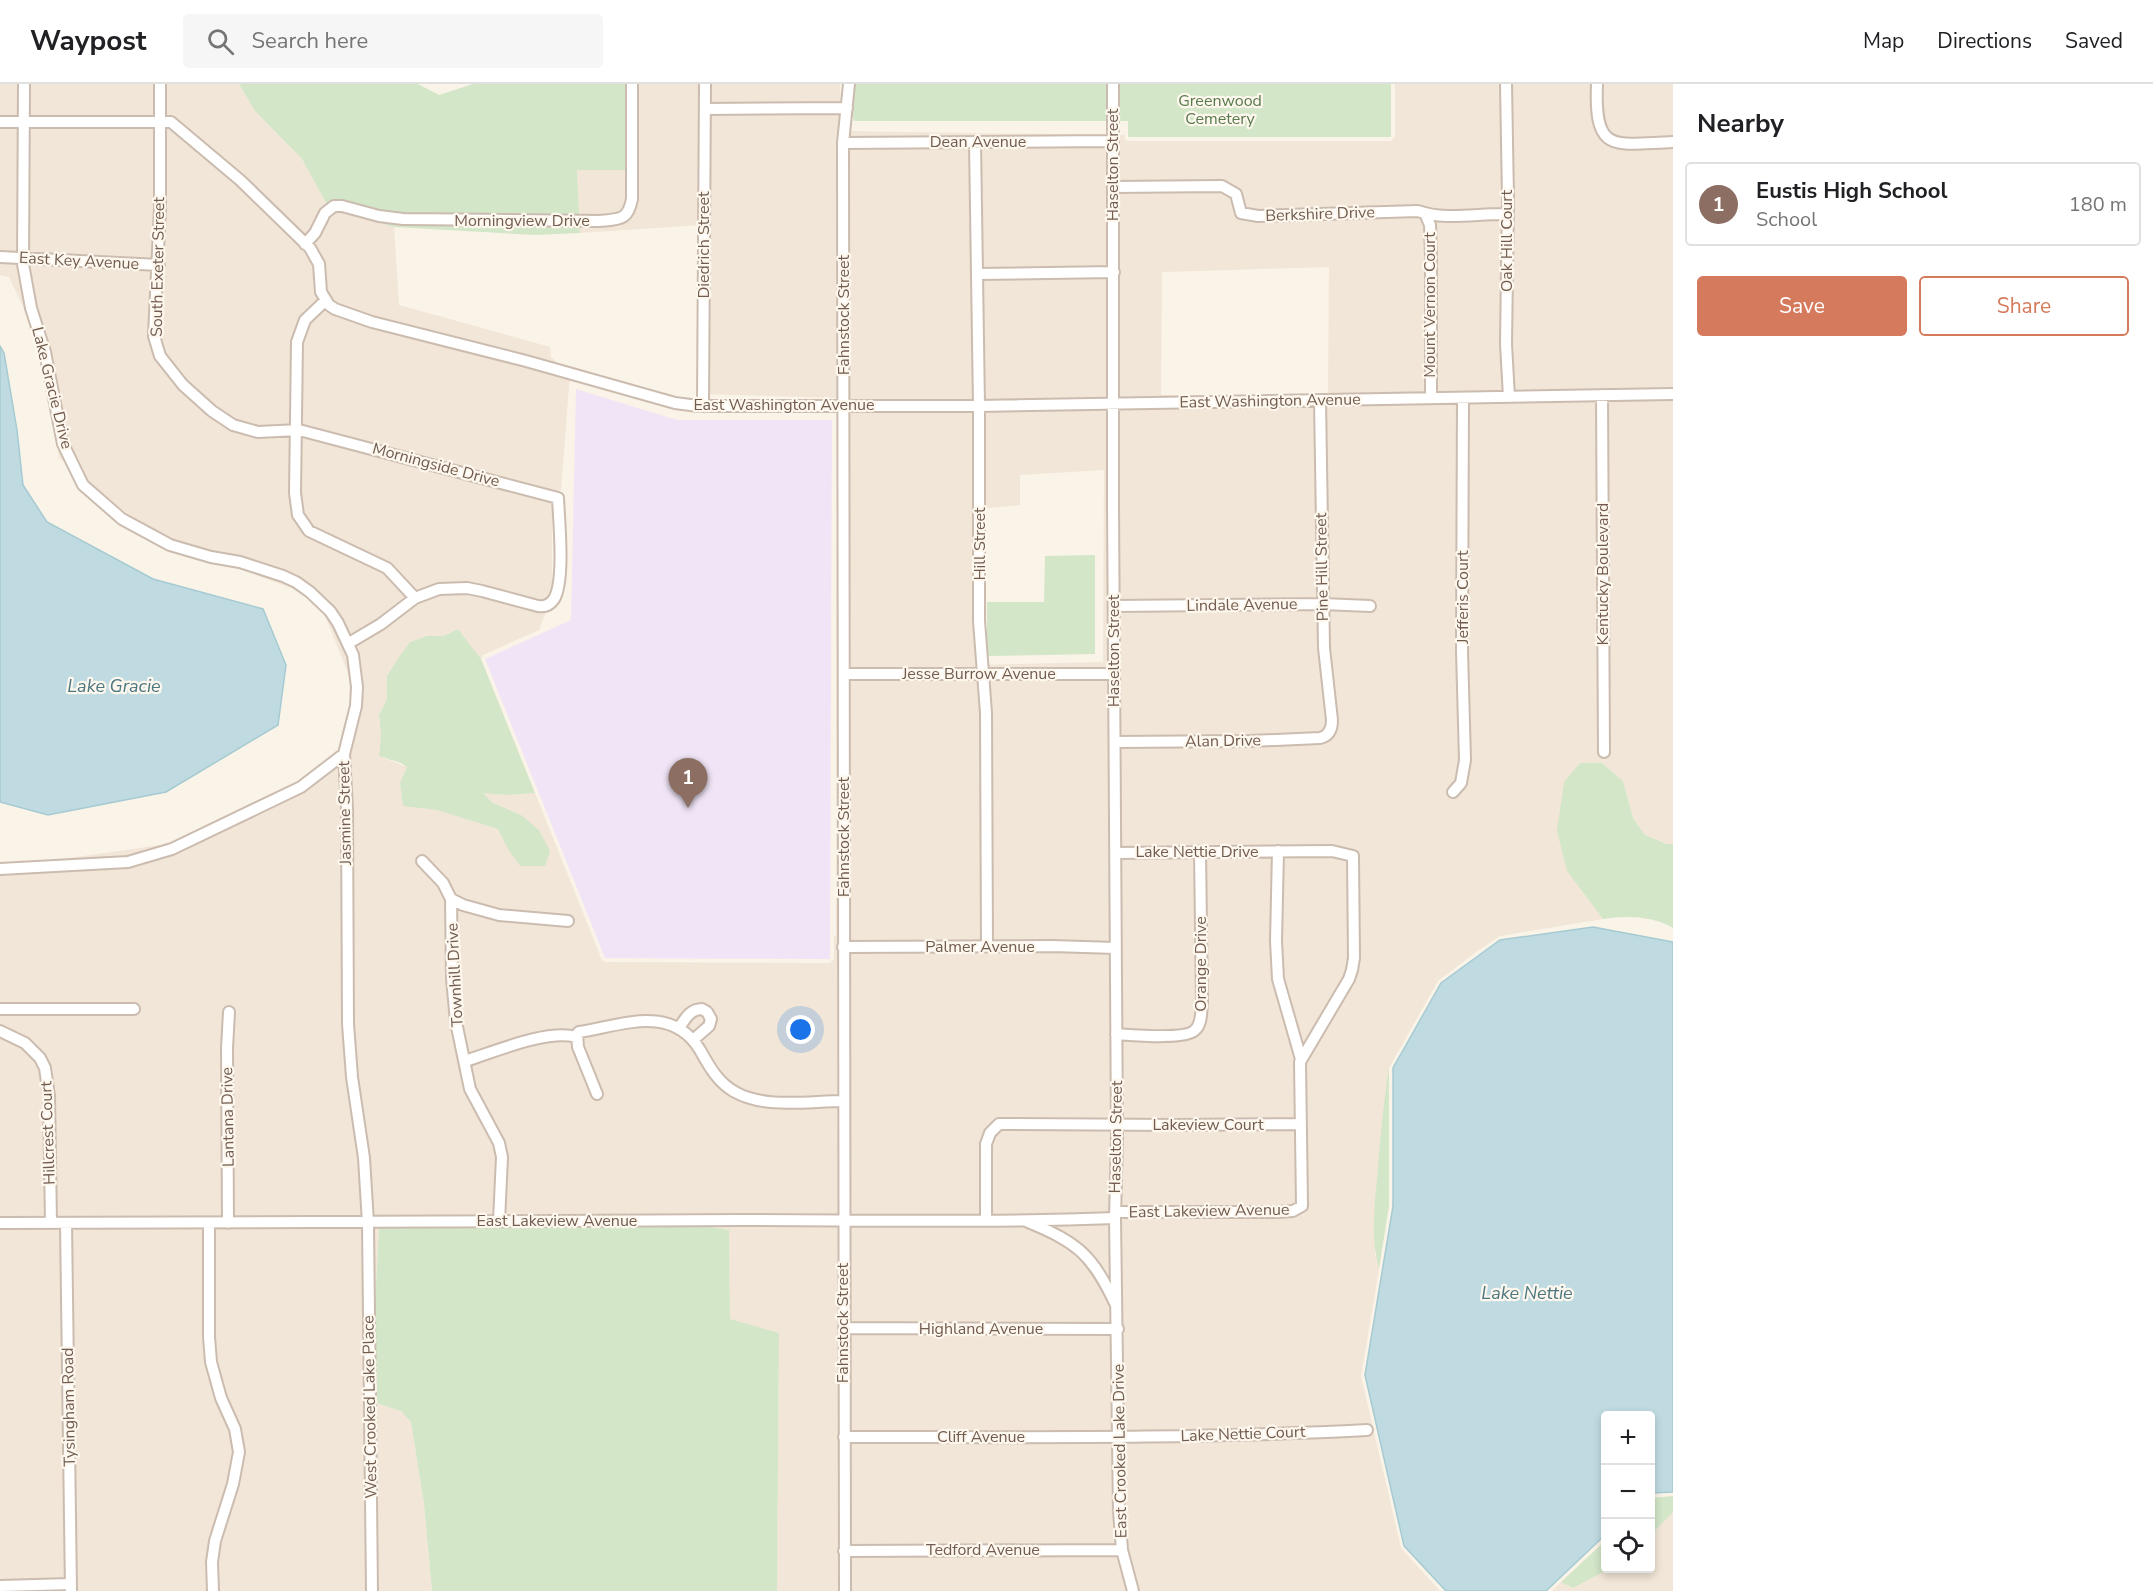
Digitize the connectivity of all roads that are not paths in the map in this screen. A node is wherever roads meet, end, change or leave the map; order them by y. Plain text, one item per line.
1 (24, 84) edge
2 (160, 84) edge
3 (632, 84) edge
4 (705, 84) edge
5 (849, 84) edge
6 (1113, 84) edge
7 (1506, 84) edge
8 (1597, 84) edge
9 (847, 108) junction
10 (705, 109) junction
11 (160, 122) junction
12 (0, 123) edge
13 (24, 123) junction
14 (1113, 141) junction
15 (975, 142) junction
16 (1673, 142) edge
17 (843, 143) junction
18 (1113, 187) junction
19 (1425, 213) junction
20 (1507, 214) junction
21 (305, 244) junction
22 (0, 257) edge
23 (23, 257) junction
24 (159, 265) junction
25 (1114, 272) junction
26 (977, 274) junction
27 (326, 300) junction
28 (1673, 394) edge
29 (1602, 395) junction
30 (1509, 397) junction
31 (1431, 398) junction
32 (1463, 398) junction
33 (1320, 400) junction
34 (1114, 404) junction
35 (703, 406) junction
36 (844, 406) junction
37 (979, 406) junction
38 (296, 430) junction
39 (415, 598) junction
40 (1323, 604) junction
41 (1114, 606) junction
42 (1370, 606) dead end
43 (349, 643) junction
44 (984, 673) junction
45 (844, 674) junction
46 (1114, 674) junction
47 (1329, 733) joint
48 (1115, 742) junction
49 (1604, 752) dead end
50 (344, 754) junction
51 (1453, 792) dead end
52 (1200, 852) junction
53 (1278, 852) junction
54 (1116, 853) junction
55 (422, 861) dead end
56 (0, 868) edge
57 (452, 899) junction
58 (568, 921) dead end
59 (987, 946) junction
60 (843, 947) junction
61 (1116, 948) junction
62 (0, 1009) edge
63 (134, 1009) dead end
64 (229, 1012) dead end
65 (679, 1028) junction
66 (0, 1031) edge
67 (1116, 1034) junction
68 (576, 1037) junction
69 (693, 1040) junction
70 (1301, 1059) junction
71 (465, 1061) junction
72 (597, 1094) dead end
73 (843, 1101) junction
74 (1299, 1124) junction
75 (1117, 1125) junction
76 (1115, 1215) junction
77 (843, 1220) junction
78 (986, 1220) junction
79 (1022, 1220) junction
80 (499, 1221) junction
81 (0, 1223) edge
82 (51, 1223) junction
83 (66, 1223) junction
84 (209, 1223) junction
85 (228, 1223) junction
86 (368, 1223) junction
87 (1117, 1308) junction
88 (844, 1328) junction
89 (1118, 1329) junction
90 (1367, 1430) dead end
91 (1119, 1436) junction
92 (844, 1437) junction
93 (1122, 1550) junction
94 (844, 1551) junction
95 (0, 1586) edge
96 (71, 1588) edge
97 (213, 1591) edge
98 (372, 1591) edge
99 (845, 1591) edge
100 (1133, 1591) edge

1 - 13 street, Lake Gracie Drive
2 - 11 street, South Exeter Street
3 - 21 street, Morningview Drive
4 - 10 street, Diedrich Street
5 - 9 street, Fahnstock Street
6 - 14 street, Haselton Street
7 - 20 street, Oak Hill Court
8 - 16 street
9 - 10 street
9 - 17 street, Fahnstock Street
10 - 35 street, Diedrich Street
11 - 13 street
11 - 21 street
11 - 24 street, South Exeter Street
12 - 13 street
13 - 23 street, Lake Gracie Drive
14 - 15 street, Dean Avenue
14 - 18 street, Haselton Street
15 - 17 street, Dean Avenue
15 - 26 street, Hill Street
17 - 36 street, Fahnstock Street
18 - 19 street, Berkshire Drive
18 - 25 street, Haselton Street
19 - 20 street, Berkshire Drive
19 - 31 street, Mount Vernon Court
20 - 30 street, Oak Hill Court
21 - 27 street
22 - 23 street, East Key Avenue
23 - 24 street, East Key Avenue
23 - 43 street, Lake Gracie Drive
24 - 38 street, South Exeter Street
25 - 26 street
25 - 34 street, Haselton Street
26 - 37 street, Hill Street
27 - 35 street, East Washington Avenue
27 - 38 street
28 - 29 street, East Washington Avenue
29 - 30 street, East Washington Avenue
29 - 49 street, Kentucky Boulevard
30 - 32 street, East Washington Avenue
31 - 32 street, East Washington Avenue
31 - 33 street, East Washington Avenue
32 - 51 street, Jefferis Court
33 - 34 street, East Washington Avenue
33 - 40 street, Pine Hill Street
34 - 37 street, East Washington Avenue
34 - 41 street, Haselton Street
35 - 36 street, East Washington Avenue
36 - 37 street, East Washington Avenue
36 - 45 street, Fahnstock Street
37 - 44 street, Hill Street
38 - 39 street
38 - 39 street, Morningside Drive
39 - 43 street
40 - 41 street, Lindale Avenue
40 - 42 street, Lindale Avenue
40 - 47 street, Pine Hill Street
41 - 46 street, Haselton Street
43 - 50 street, Jasmine Street
44 - 45 street, Jesse Burrow Avenue
44 - 46 street, Jesse Burrow Avenue
44 - 59 street, Hill Street
45 - 60 street, Fahnstock Street
46 - 48 street, Haselton Street
47 - 48 street, Alan Drive
48 - 54 street, Haselton Street
50 - 56 street
50 - 86 street, Jasmine Street
52 - 53 street, Lake Nettie Drive
52 - 54 street, Lake Nettie Drive
52 - 67 street, Orange Drive
53 - 70 street
53 - 70 street, Lake Nettie Drive
54 - 61 street, Haselton Street
55 - 57 street
57 - 58 street
57 - 71 street, Townhill Drive
59 - 60 street, Palmer Avenue
59 - 61 street, Palmer Avenue
60 - 73 street, Fahnstock Street
61 - 67 street, Haselton Street
62 - 63 street
64 - 85 street, Lantana Drive
65 - 68 street
65 - 69 street
65 - 69 street
66 - 82 street, Hillcrest Court
67 - 75 street, Haselton Street
68 - 71 street
68 - 72 street
69 - 73 street
70 - 74 street
71 - 80 street, Townhill Drive
73 - 77 street, Fahnstock Street
74 - 75 street, Lakeview Court
74 - 76 street, East Lakeview Avenue
75 - 76 street, Haselton Street
75 - 78 street, Lakeview Court
76 - 79 street, East Lakeview Avenue
76 - 87 street, East Crooked Lake Drive
77 - 78 street, East Lakeview Avenue
77 - 80 street, East Lakeview Avenue
77 - 88 street, Fahnstock Street
78 - 79 street, East Lakeview Avenue
79 - 87 street, East Crooked Lake Drive
80 - 86 street, East Lakeview Avenue
81 - 82 street, East Lakeview Avenue
82 - 83 street, East Lakeview Avenue
83 - 84 street, East Lakeview Avenue
83 - 96 street, Tysingham Road
84 - 85 street, East Lakeview Avenue
84 - 97 street
85 - 86 street, East Lakeview Avenue
86 - 98 street, West Crooked Lake Place
87 - 89 street, East Crooked Lake Drive
88 - 89 street, Highland Avenue
88 - 92 street, Fahnstock Street
89 - 91 street, East Crooked Lake Drive
90 - 91 street, Lake Nettie Court
91 - 92 street, Cliff Avenue
91 - 93 street, East Crooked Lake Drive
92 - 94 street, Fahnstock Street
93 - 94 street, Tedford Avenue
93 - 100 street, East Crooked Lake Drive
94 - 99 street, Fahnstock Street
95 - 96 street

